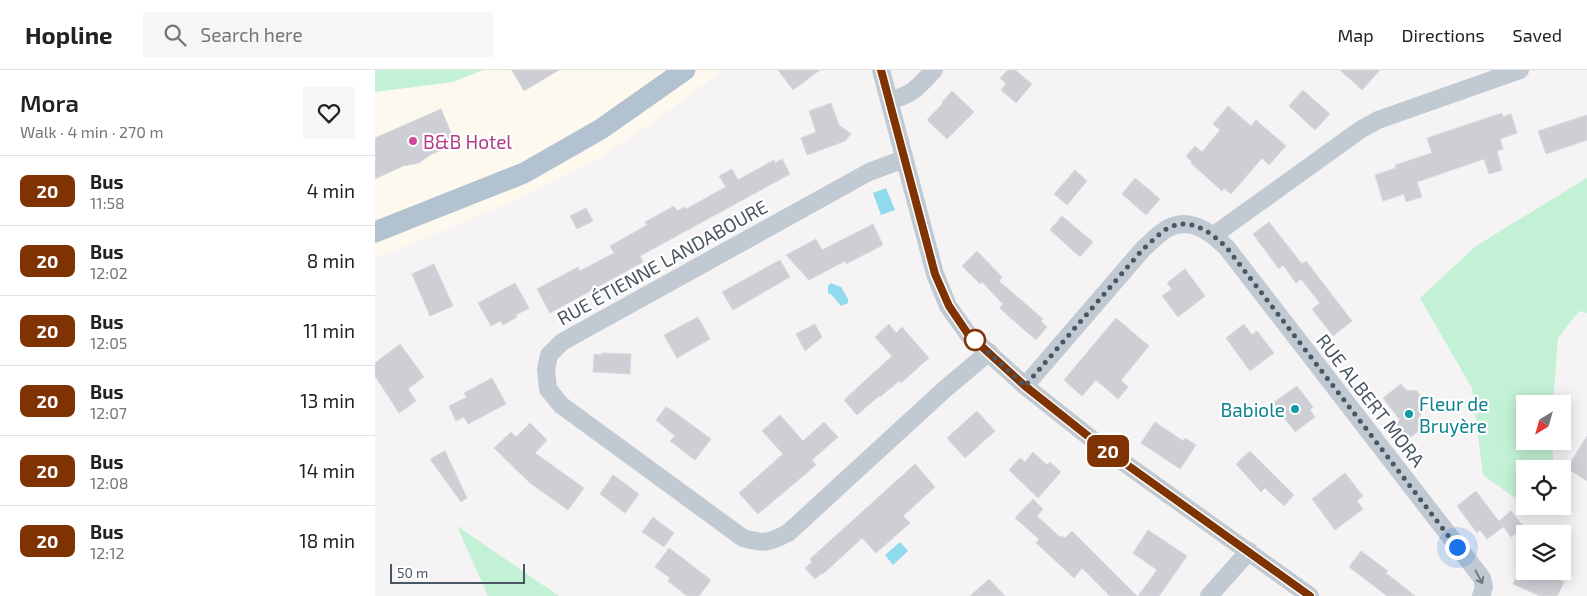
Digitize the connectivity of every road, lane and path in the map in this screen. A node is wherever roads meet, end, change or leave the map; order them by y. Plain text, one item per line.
1 (685, 70) edge
2 (881, 70) edge
3 (934, 70) edge
4 (1520, 70) edge
5 (890, 100) junction
6 (904, 159) junction
7 (375, 232) edge
8 (1214, 234) junction
9 (989, 352) junction
10 (1025, 386) junction
11 (1249, 551) junction
12 (1209, 596) edge
13 (1310, 596) edge
14 (1481, 596) edge

1 - 7 main road
2 - 5 street
3 - 5 street
4 - 8 street
5 - 6 street
6 - 9 street
6 - 9 street, RUE ÉTIENNE LANDABOURE
8 - 10 street, RUE ALBERT MORA
8 -> 14 street, RUE ALBERT MORA
9 - 10 street
10 - 11 street
11 - 12 street
11 - 13 street

